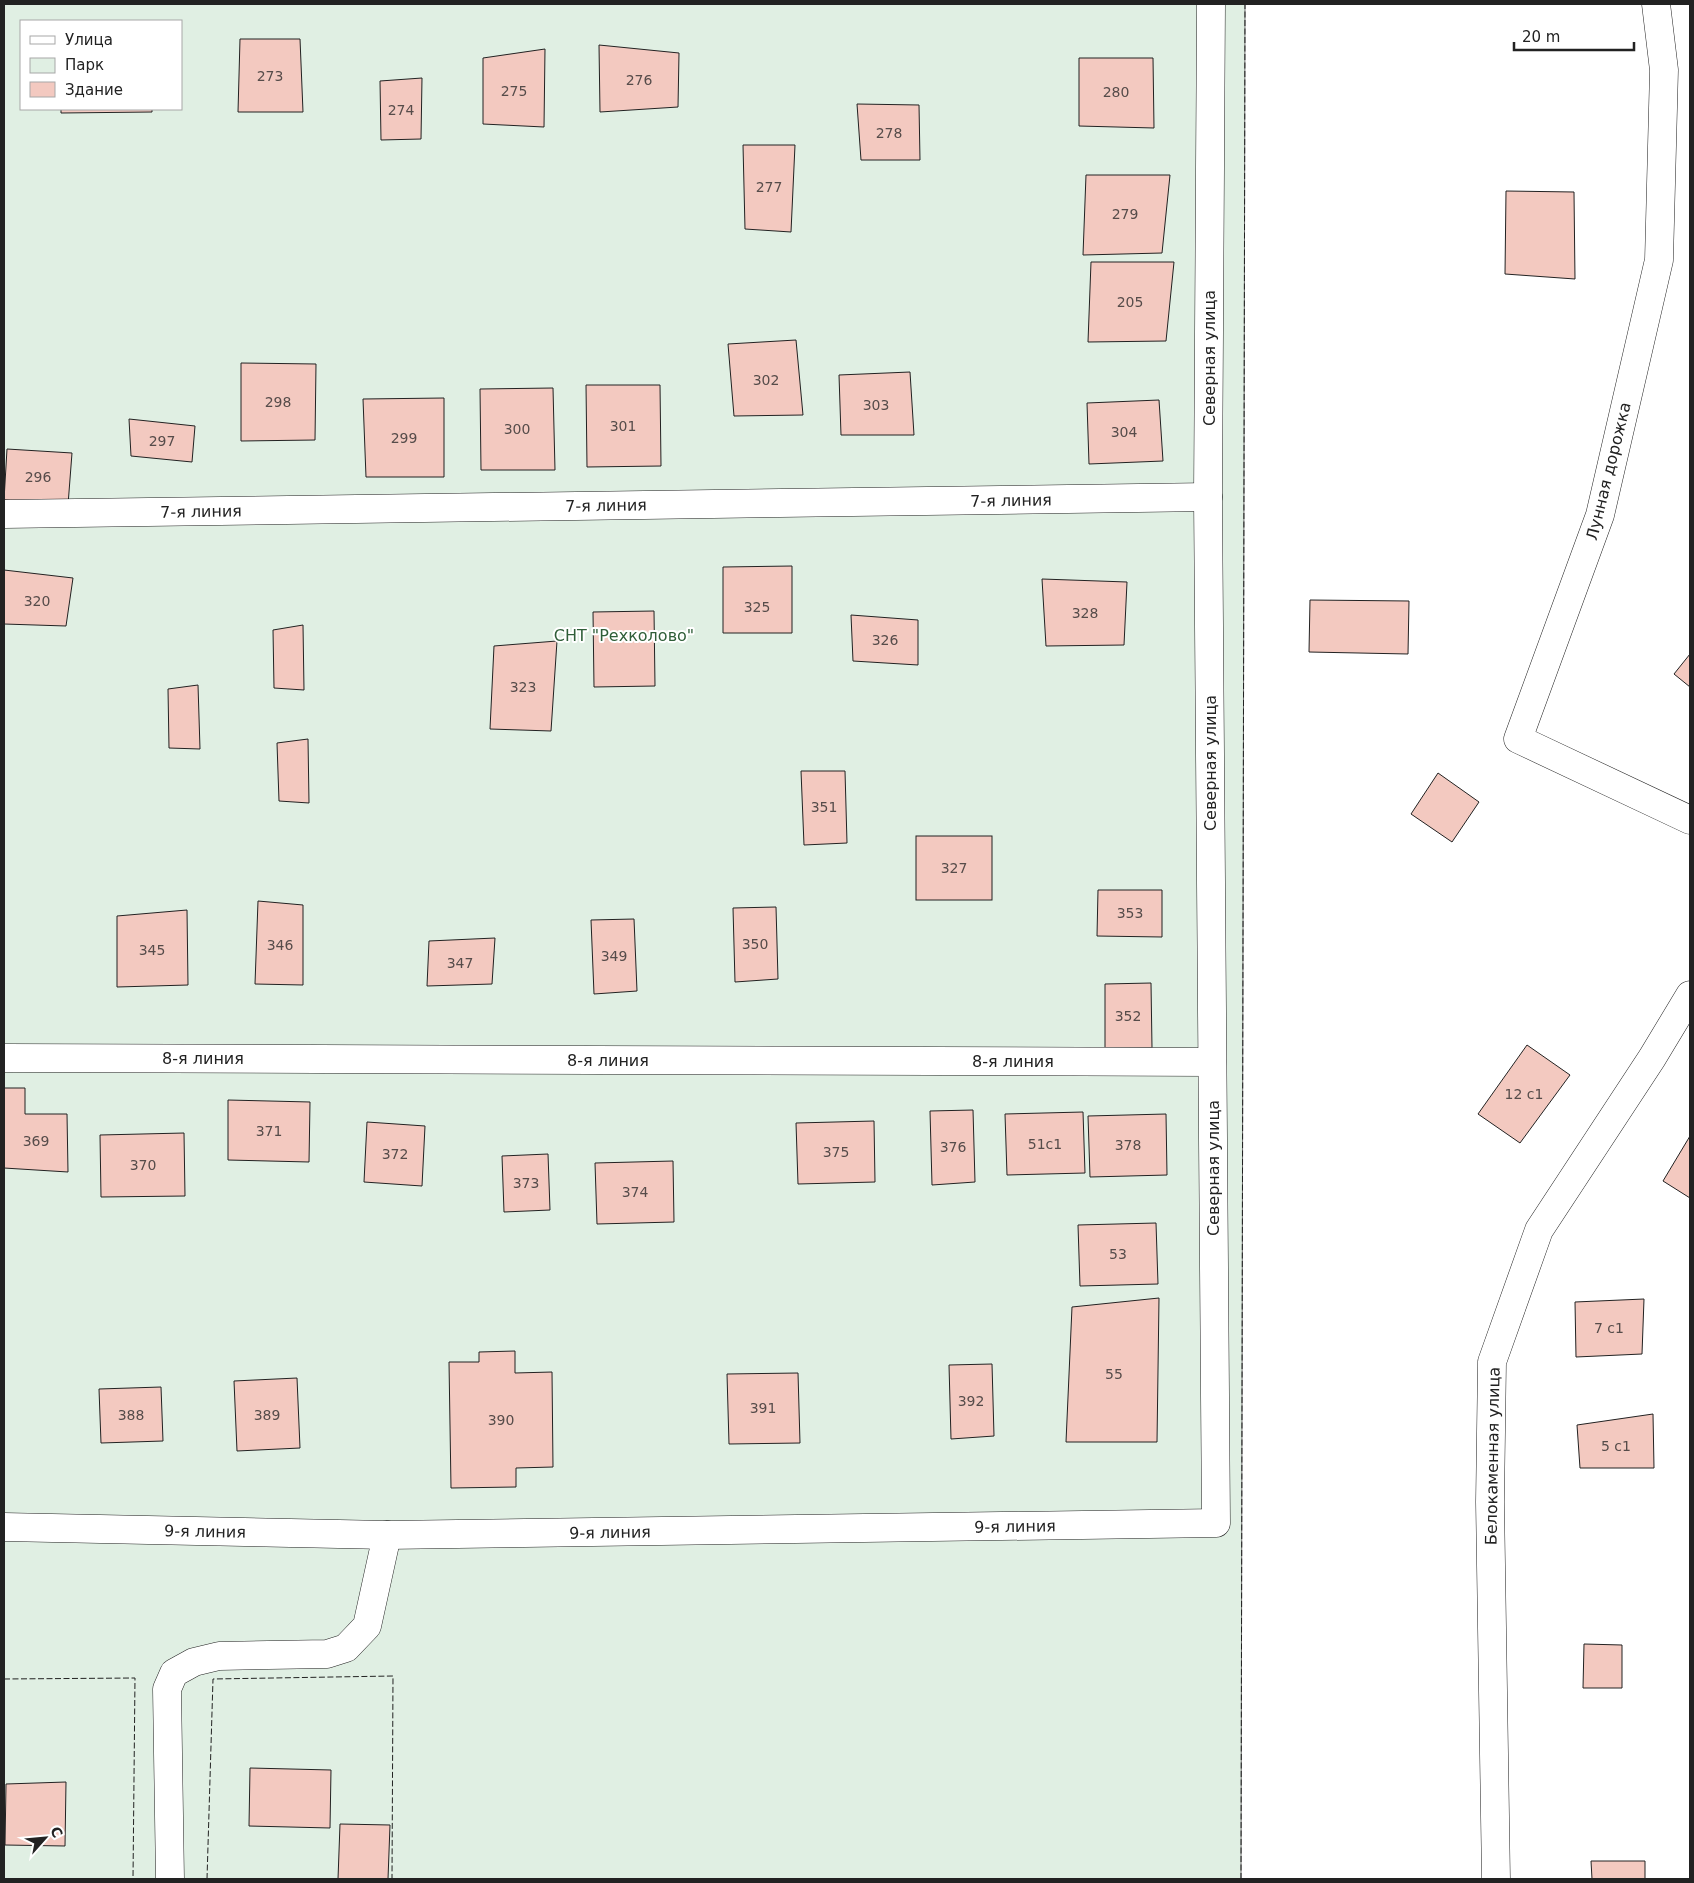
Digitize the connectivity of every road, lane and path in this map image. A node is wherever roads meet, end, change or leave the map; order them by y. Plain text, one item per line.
1 (1211, 4) edge
2 (1656, 4) edge
3 (1208, 497) junction
4 (4, 514) edge
5 (1690, 820) edge
6 (1690, 996) edge
7 (4, 1058) edge
8 (1212, 1062) junction
9 (1216, 1523) joint
10 (4, 1527) edge
11 (387, 1535) junction
12 (170, 1879) edge
13 (1496, 1879) edge

1 - 3 street, Северная улица
2 - 5 street, Лунная дорожка
3 - 4 street, 7-я линия
3 - 8 street, Северная улица
6 - 13 street, Белокаменная улица
7 - 8 street, 8-я линия
8 - 9 street, Северная улица
9 - 11 street, 9-я линия
10 - 11 street, 9-я линия
11 - 12 street

